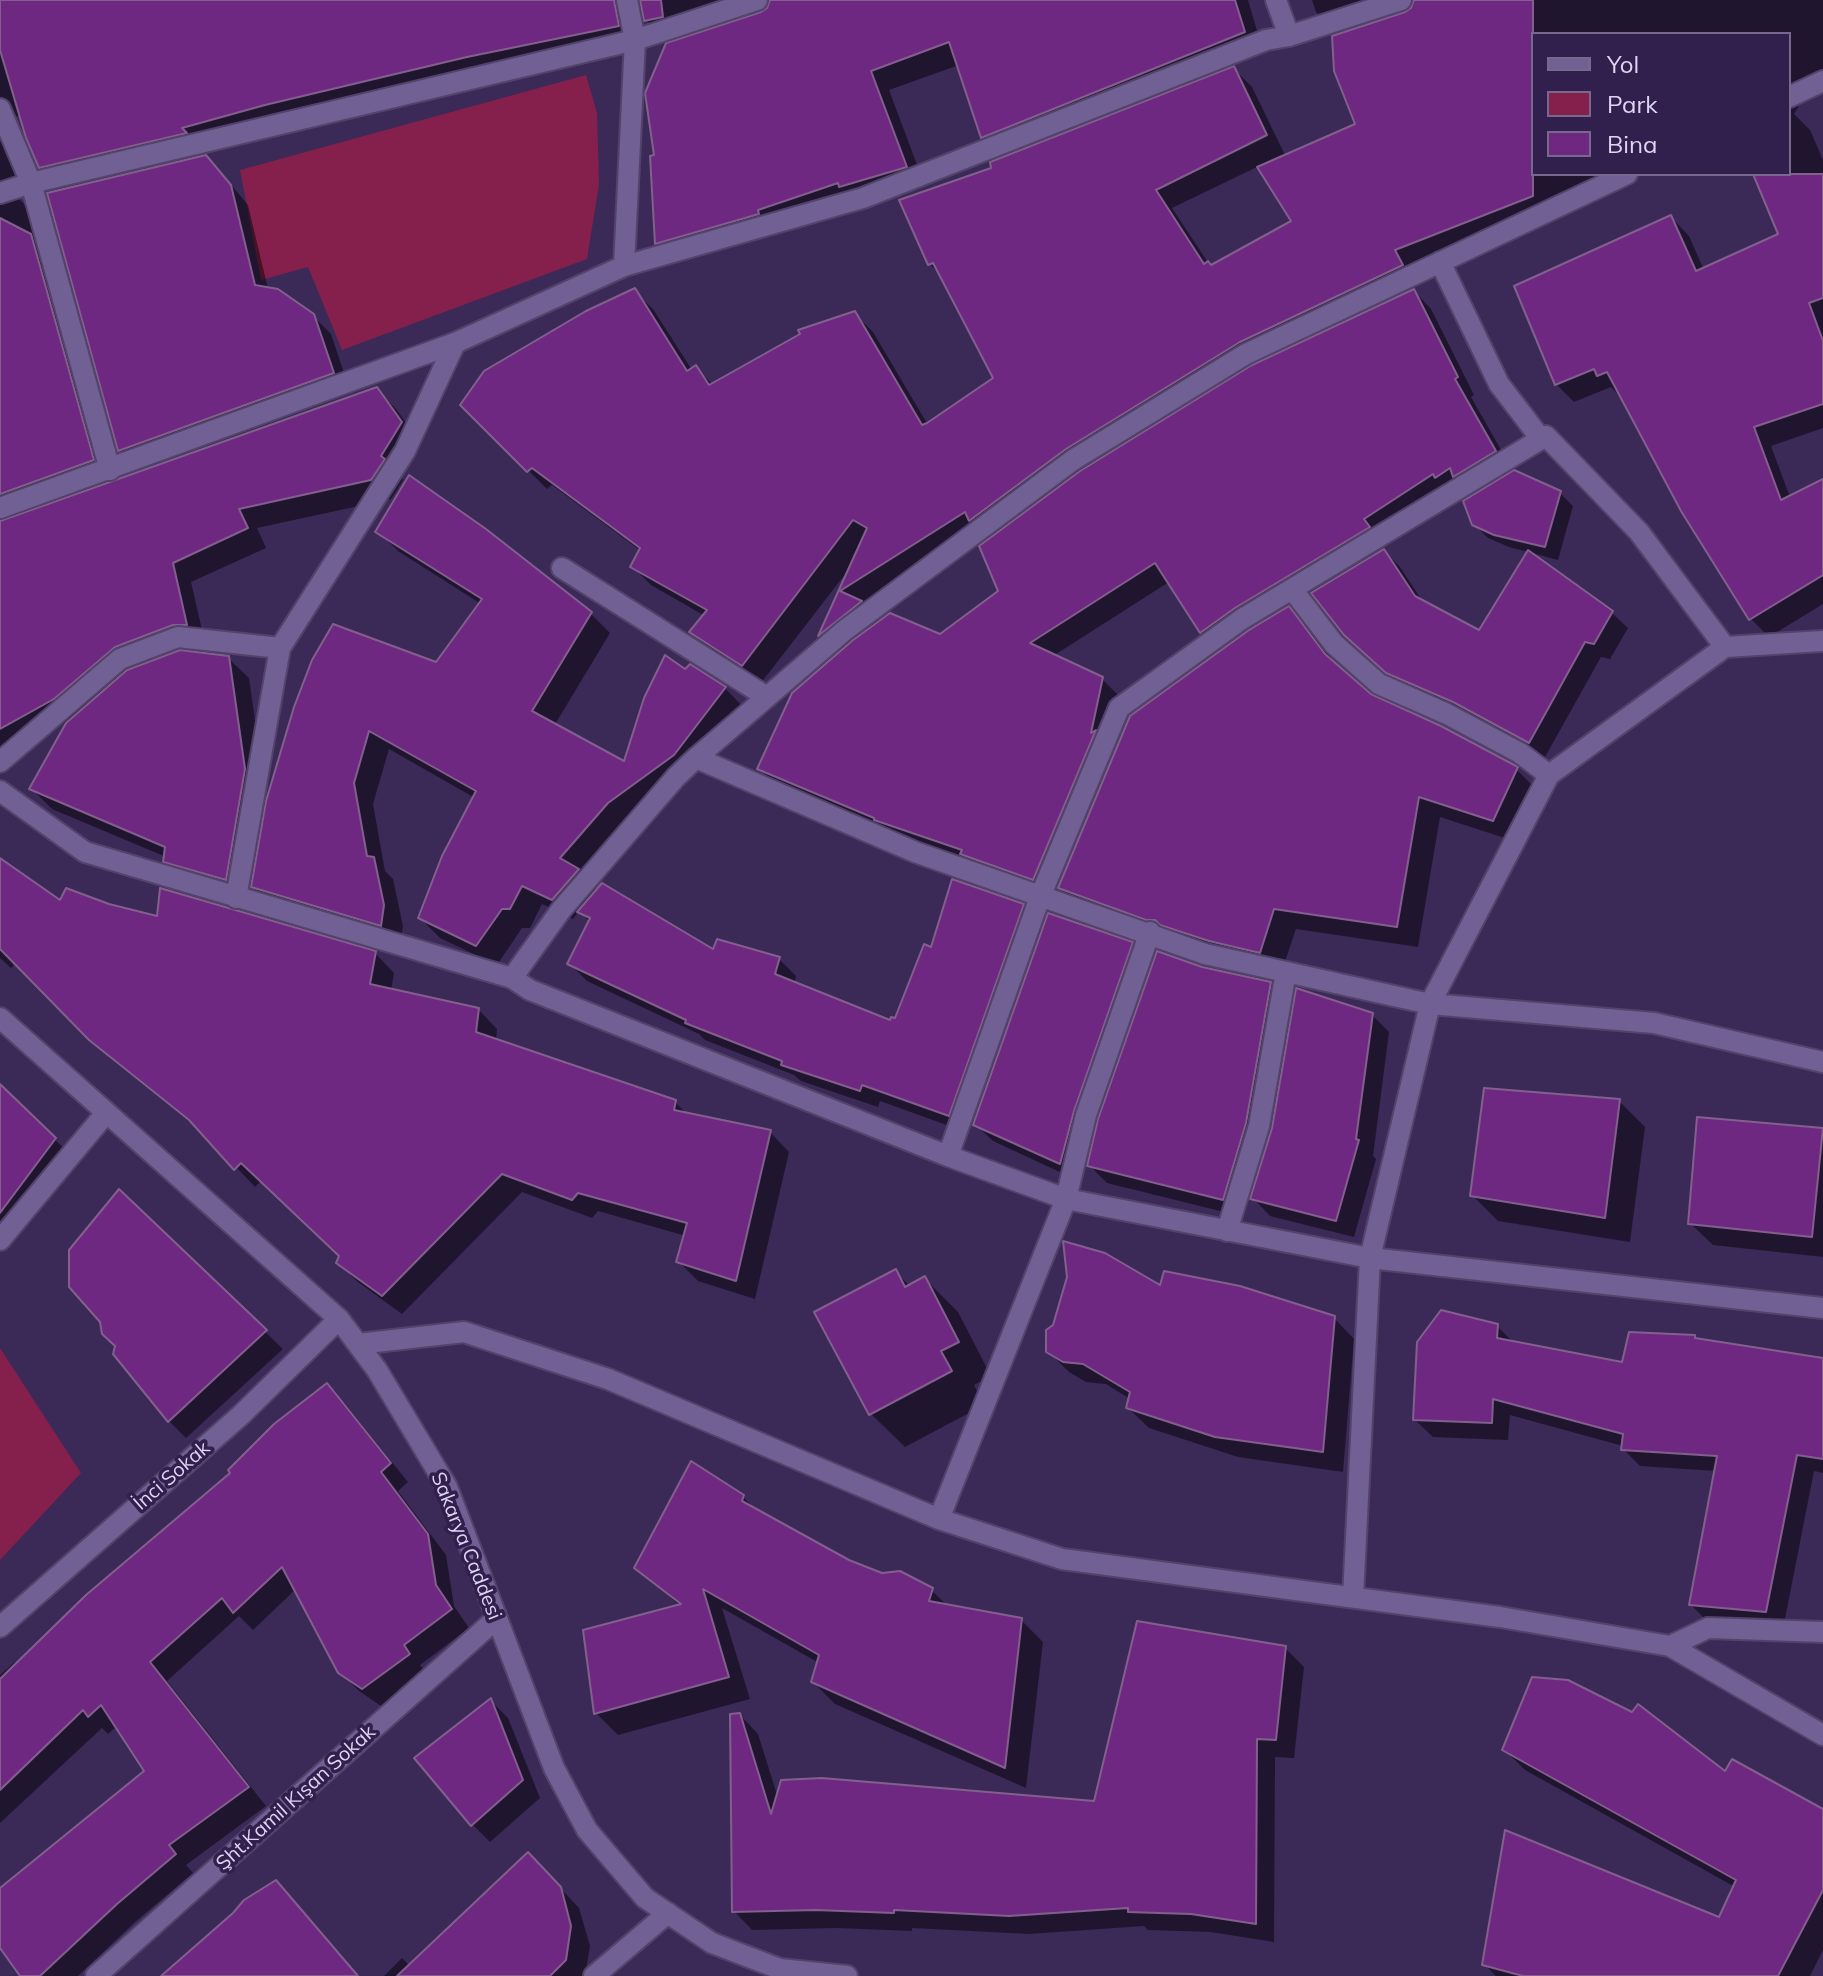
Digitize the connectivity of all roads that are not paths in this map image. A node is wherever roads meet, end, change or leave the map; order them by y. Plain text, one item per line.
1 (627, 0) edge
2 (757, 0) edge
3 (1276, 0) edge
4 (1401, 0) edge
5 (1289, 36) junction
6 (635, 40) junction
7 (1823, 81) edge
8 (1791, 96) edge
9 (0, 109) edge
10 (1623, 176) edge
11 (31, 183) junction
12 (0, 193) edge
13 (1440, 262) junction
14 (624, 266) junction
15 (455, 343) junction
16 (1541, 439) junction
17 (110, 470) junction
18 (0, 508) edge
19 (562, 568) dead end
20 (1292, 589) junction
21 (1823, 641) edge
22 (1725, 647) junction
23 (280, 648) junction
24 (767, 697) junction
25 (696, 758) junction
26 (0, 762) edge
27 (1549, 775) junction
28 (0, 791) edge
29 (1040, 897) junction
30 (236, 898) junction
31 (1150, 932) junction
32 (1286, 972) junction
33 (512, 978) junction
34 (1430, 1004) junction
35 (0, 1018) edge
36 (1823, 1062) edge
37 (106, 1113) junction
38 (948, 1156) junction
39 (1066, 1199) junction
40 (1227, 1231) junction
41 (0, 1240) edge
42 (1370, 1258) junction
43 (1823, 1308) edge
44 (339, 1319) junction
45 (358, 1344) junction
46 (939, 1519) junction
47 (1353, 1597) junction
48 (496, 1619) junction
49 (0, 1627) edge
50 (1823, 1632) edge
51 (1670, 1646) junction
52 (1823, 1735) edge
53 (668, 1913) junction
54 (96, 1976) edge
55 (594, 1976) edge
56 (847, 1976) edge

1 - 6 street
2 - 6 street
3 - 5 street
4 - 5 street
5 - 14 street
6 - 11 street
6 - 14 street
7 - 8 street
9 - 11 street
10 - 13 street
11 - 12 street
11 - 17 street
13 - 16 street
13 - 24 street
14 - 15 street
15 - 17 street
15 - 23 street
16 - 20 street
16 - 22 street
17 - 18 street
19 - 24 street
20 - 27 street
20 - 29 street
21 - 22 street
22 - 27 street
23 - 26 street
23 - 30 street
24 - 25 street
25 - 29 street
25 - 33 street
27 - 34 street
28 - 30 street
29 - 31 street
29 - 38 street
30 - 33 street
31 - 32 street
31 - 39 street
32 - 34 street
32 - 40 street
33 - 38 street
34 - 36 street
34 - 42 street
35 - 37 street, Sakarya Caddesi
37 - 41 street
37 - 44 street, Sakarya Caddesi
38 - 39 street
39 - 40 street
39 - 46 street
40 - 42 street
42 - 43 street
42 - 47 street
44 - 45 street, Sakarya Caddesi
44 - 49 street, İnci Sokak
45 - 46 street
45 - 48 street, Sakarya Caddesi
46 - 47 street
47 - 51 street
48 - 53 street, Sakarya Caddesi
48 - 54 street, Şht.Kamil Kışan Sokak
50 - 51 street
51 - 52 street
53 - 55 street
53 - 56 street, Sakarya Caddesi

